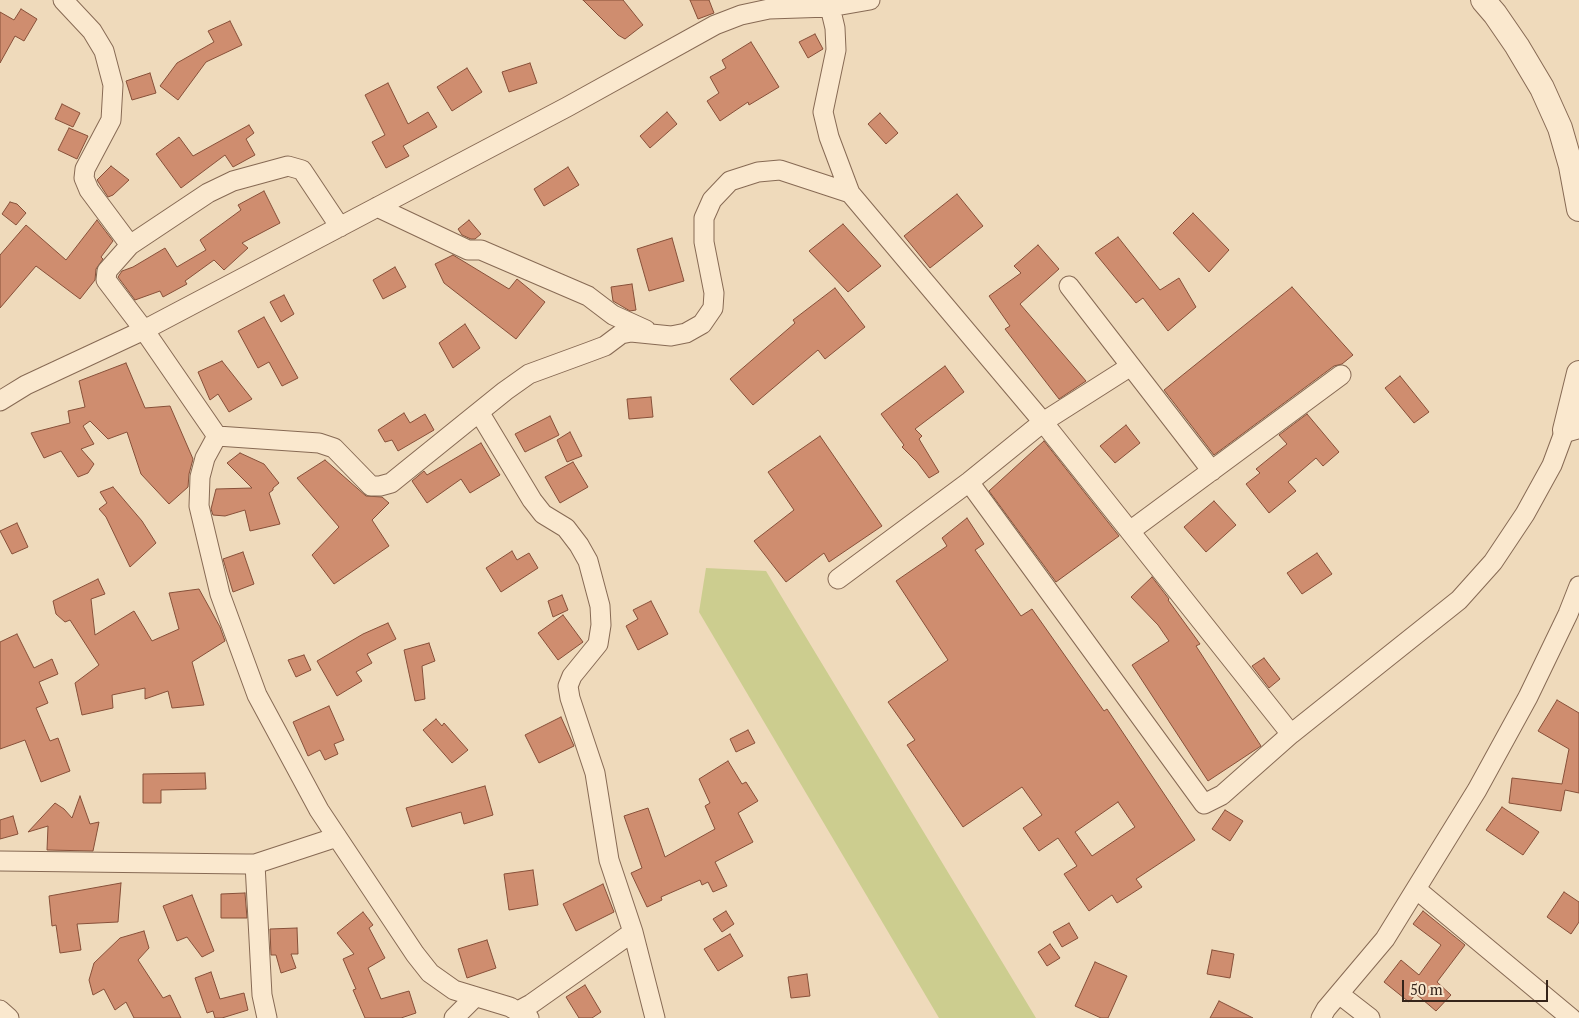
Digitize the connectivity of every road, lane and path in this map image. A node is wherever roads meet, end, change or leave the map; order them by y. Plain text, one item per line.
1 (63, 0) edge
2 (870, 0) edge
3 (1483, 0) edge
4 (830, 7) junction
5 (850, 193) junction
6 (377, 207) junction
7 (1579, 208) edge
8 (340, 227) junction
9 (130, 245) junction
10 (1069, 286) dead end
11 (144, 330) junction
12 (654, 334) junction
13 (1131, 366) junction
14 (1579, 373) edge
15 (1341, 374) dead end
16 (0, 401) edge
17 (479, 412) junction
18 (1043, 422) junction
19 (1572, 428) edge
20 (218, 436) junction
21 (1212, 470) junction
22 (969, 482) junction
23 (1130, 531) junction
24 (838, 579) dead end
25 (1579, 586) edge
26 (1574, 616) edge
27 (1291, 734) junction
28 (337, 837) junction
29 (0, 861) edge
30 (255, 864) junction
31 (1416, 889) junction
32 (633, 932) junction
33 (1339, 994) junction
34 (475, 997) junction
35 (0, 1010) edge
36 (523, 1015) edge
37 (9, 1018) edge
38 (267, 1018) edge
39 (454, 1018) edge
40 (655, 1018) edge
41 (1321, 1018) edge
42 (1370, 1018) edge
43 (1571, 1018) edge

1 - 9 street
2 - 4 street
3 - 7 street
4 - 5 street
4 - 6 street
5 - 12 street
5 - 18 street
6 - 8 street
6 - 12 street
8 - 9 street
8 - 11 street
9 - 11 street
10 - 13 street
11 - 16 street
11 - 20 street
12 - 17 street
13 - 18 street
13 - 21 street
14 - 19 street
15 - 21 street
17 - 20 street
17 - 32 street
18 - 22 street
18 - 23 street
19 - 27 street
20 - 28 street
21 - 23 street
22 - 24 street
22 - 27 street
23 - 27 street
25 - 26 street
26 - 31 street
28 - 30 street
28 - 34 street
29 - 30 street
30 - 38 street
31 - 33 street
31 - 43 street
32 - 36 street
32 - 40 street
33 - 41 street
33 - 42 street
34 - 36 street
34 - 39 street
35 - 37 street

